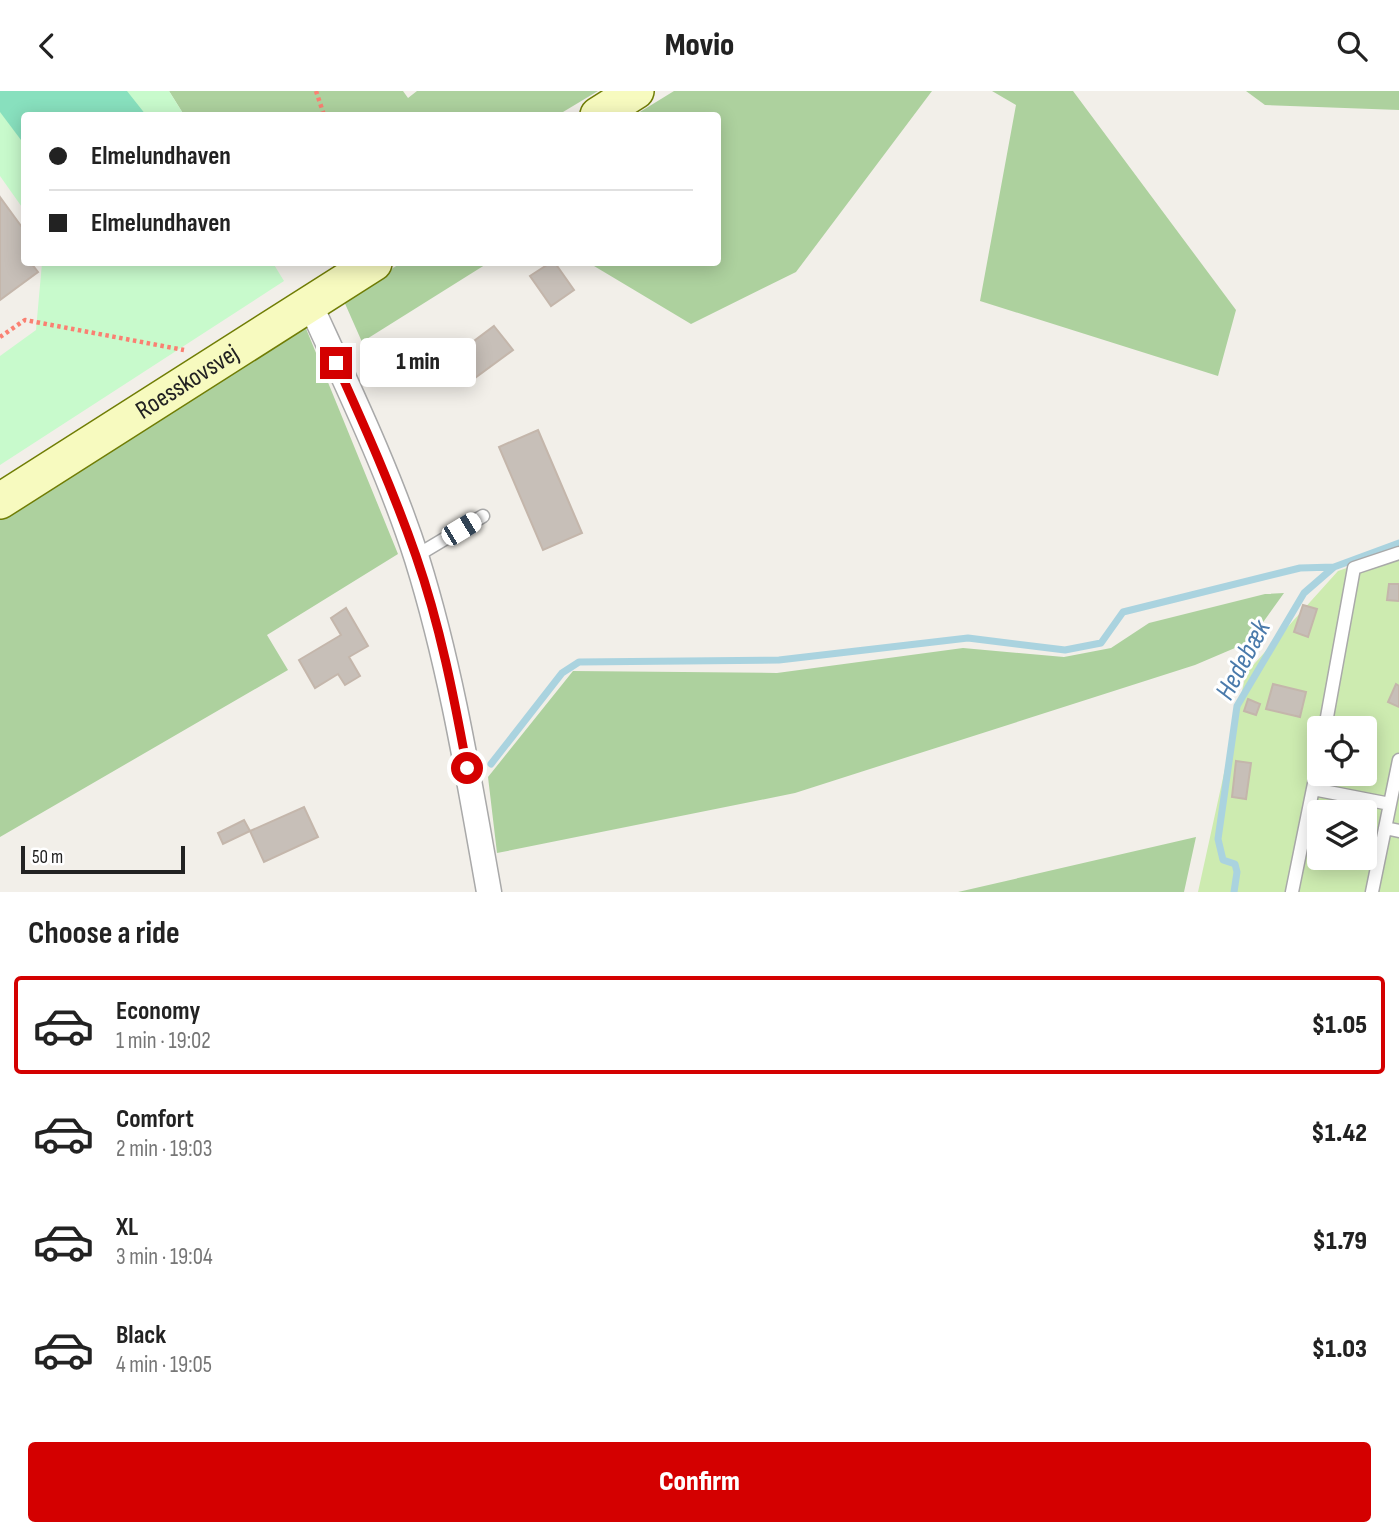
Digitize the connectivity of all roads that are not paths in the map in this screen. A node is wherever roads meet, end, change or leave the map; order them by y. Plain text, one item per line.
1 (636, 91) edge
2 (603, 112) edge
3 (369, 266) edge
4 (310, 304) junction
5 (0, 501) edge
6 (483, 516) dead end
7 (1399, 553) edge
8 (416, 557) junction
9 (1327, 716) edge
10 (1399, 759) edge
11 (1314, 786) edge
12 (1313, 789) junction
13 (1390, 804) junction
14 (1385, 828) junction
15 (1399, 831) edge
16 (489, 892) edge
17 (1292, 892) edge
18 (1372, 892) edge

1 - 2 street
3 - 4 street, Roesskovsvej
4 - 5 street, Roesskovsvej
4 - 8 street
6 - 8 lane
7 - 9 lane
8 - 16 street
10 - 13 lane
11 - 12 lane
12 - 13 lane
12 - 17 lane
13 - 14 lane
14 - 15 lane
14 - 18 lane

